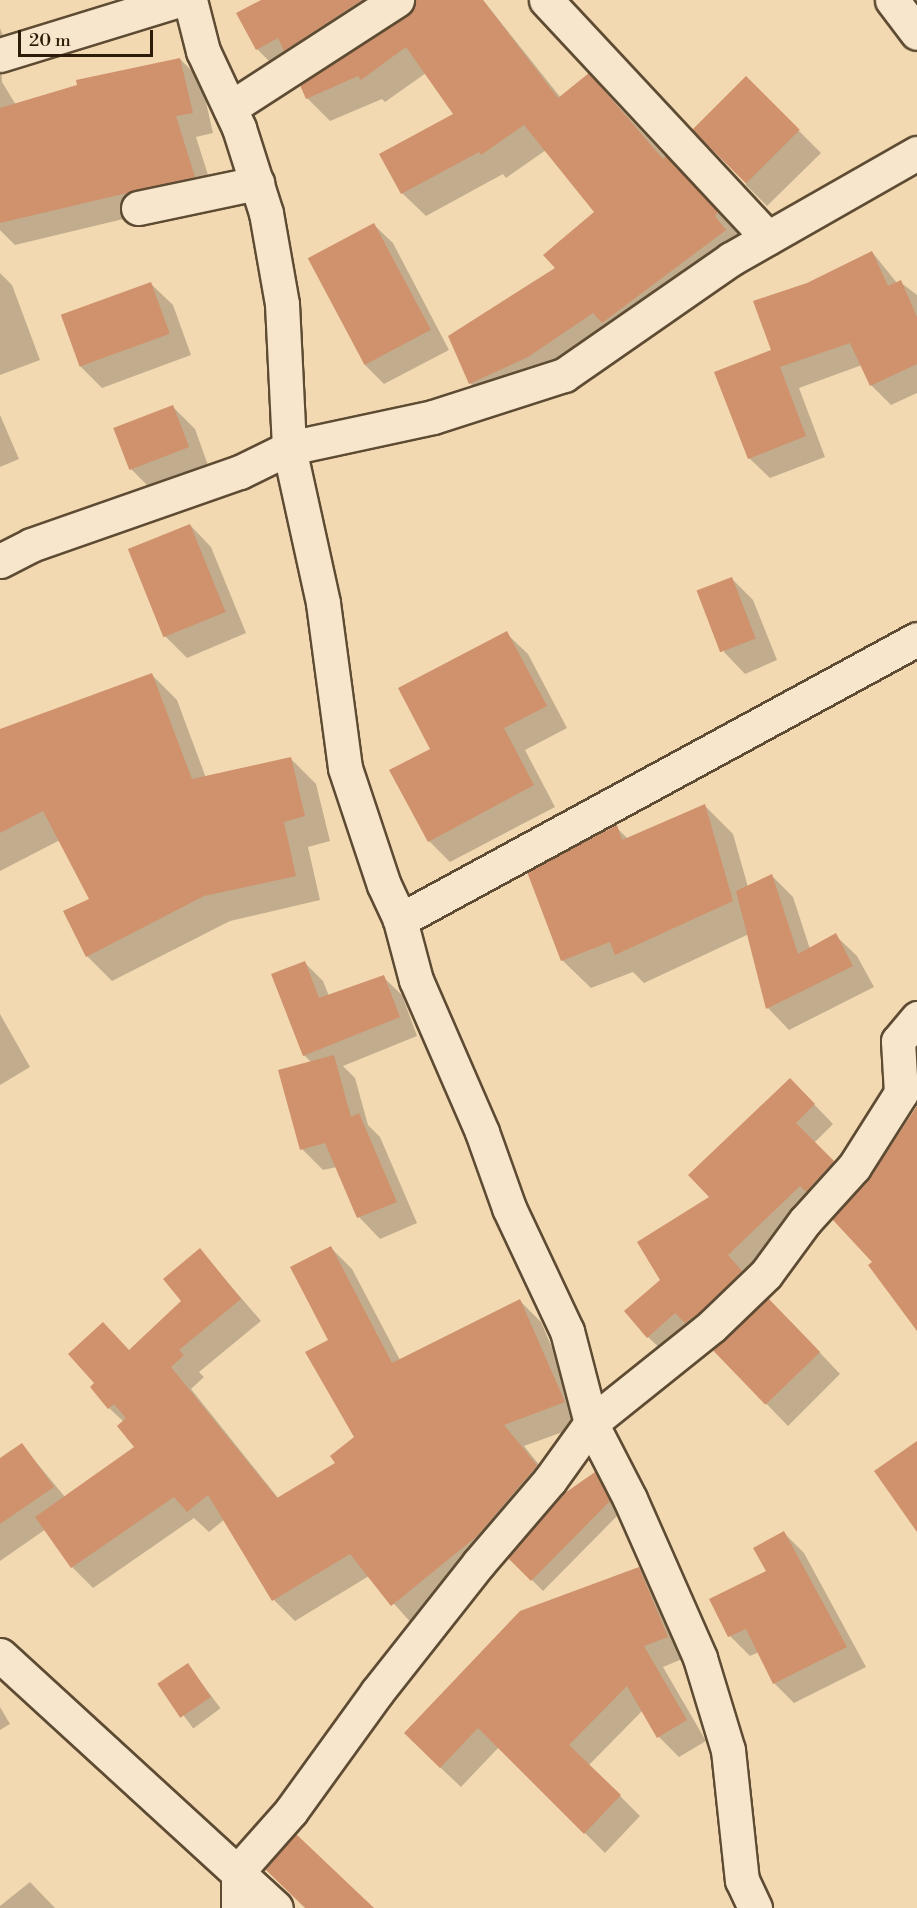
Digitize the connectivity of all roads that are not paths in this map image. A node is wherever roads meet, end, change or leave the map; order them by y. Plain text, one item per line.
1 (179, 0) edge
2 (190, 0) edge
3 (397, 0) edge
4 (546, 0) edge
5 (892, 0) edge
6 (917, 33) edge
7 (0, 55) edge
8 (230, 108) junction
9 (917, 153) edge
10 (257, 183) junction
11 (138, 208) dead end
12 (768, 237) junction
13 (289, 448) junction
14 (0, 561) edge
15 (917, 639) edge
16 (400, 920) junction
17 (917, 1018) edge
18 (591, 1423) junction
19 (0, 1655) edge
20 (238, 1871) junction
21 (238, 1908) edge
22 (276, 1908) edge
23 (755, 1908) edge

1 - 7 street
2 - 8 street
3 - 8 street
4 - 12 street
5 - 6 street
8 - 10 street
9 - 12 street
10 - 11 street
10 - 13 street
12 - 13 street
13 - 14 street
13 - 16 street
15 - 16 street
16 - 18 street
17 - 18 street
18 - 20 street
18 - 23 street
19 - 20 street
20 - 21 street
20 - 22 street

